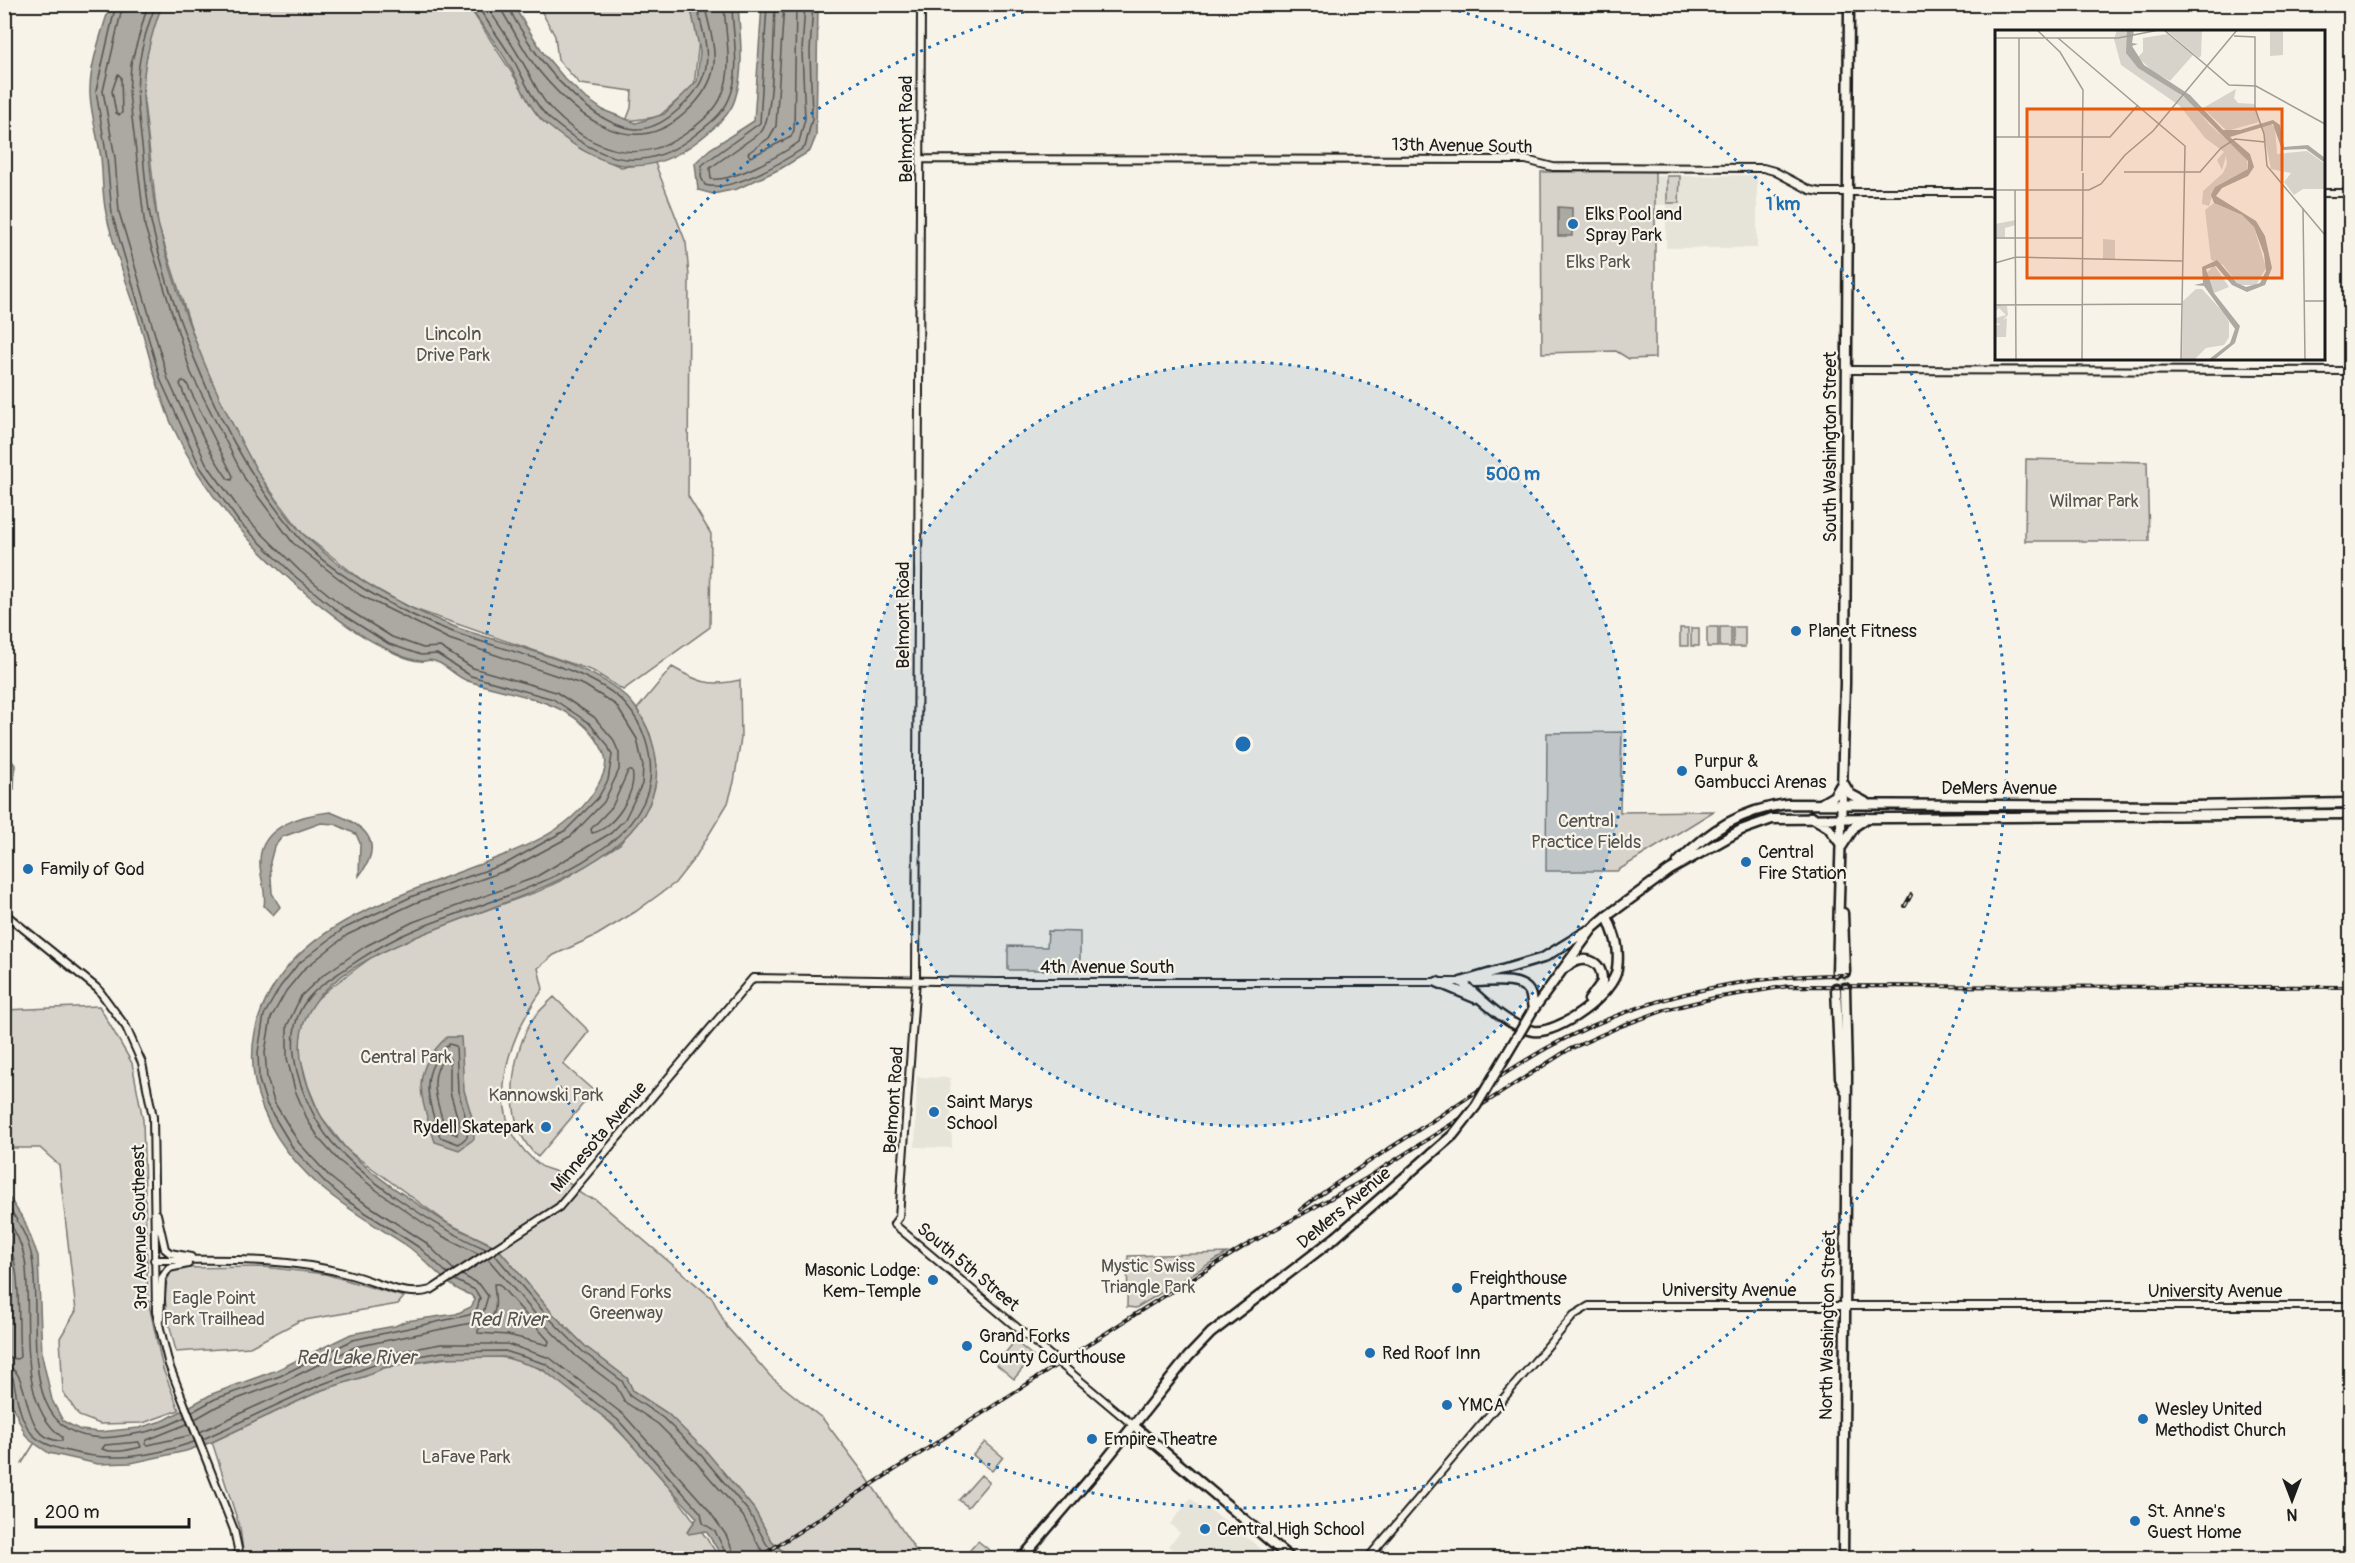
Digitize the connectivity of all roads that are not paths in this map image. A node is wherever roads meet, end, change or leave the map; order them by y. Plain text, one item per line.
1 (921, 4) edge
2 (1848, 7) edge
3 (920, 159) junction
4 (1847, 192) junction
5 (1995, 192) edge
6 (2325, 193) edge
7 (2350, 193) edge
8 (1847, 370) junction
9 (2350, 371) edge
10 (1843, 780) junction
11 (2350, 803) edge
12 (1820, 804) junction
13 (1843, 804) junction
14 (1871, 804) junction
15 (2020, 805) junction
16 (2350, 814) edge
17 (1810, 817) junction
18 (1842, 817) junction
19 (1870, 817) junction
20 (2020, 818) junction
21 (1718, 827) junction
22 (1725, 839) junction
23 (1842, 846) junction
24 (1670, 870) junction
25 (4, 914) edge
26 (1607, 916) junction
27 (1593, 928) junction
28 (1841, 972) tunnel mouth
29 (1559, 973) junction
30 (753, 978) joint
31 (916, 979) junction
32 (1437, 982) junction
33 (1461, 982) junction
34 (1841, 988) tunnel mouth
35 (1494, 1008) junction
36 (1533, 1010) junction
37 (1573, 1017) junction
38 (154, 1193) junction
39 (894, 1224) joint
40 (154, 1260) junction
41 (213, 1260) junction
42 (158, 1304) junction
43 (1844, 1305) junction
44 (2350, 1306) edge
45 (1134, 1426) junction
46 (240, 1558) edge
47 (1022, 1558) edge
48 (1290, 1558) edge
49 (1368, 1558) edge
50 (1843, 1558) edge

1 - 3 street, Belmont Road
2 - 4 main road, South Washington Street
3 - 4 street, 13th Avenue South
3 - 31 street, Belmont Road
4 - 5 street, 13th Avenue South
4 - 8 main road, South Washington Street
6 - 7 street
8 - 9 street
8 - 10 main road, South Washington Street
10 - 12 main road
10 - 13 main road, South Washington Street
10 - 14 main road
11 - 15 main road, DeMers Avenue
12 - 13 main road, DeMers Avenue
12 - 21 main road, DeMers Avenue
13 - 14 main road, DeMers Avenue
13 - 18 main road, South Washington Street
14 - 15 main road, DeMers Avenue
15 - 20 main road
16 - 20 main road, DeMers Avenue
17 - 18 main road, DeMers Avenue
17 - 22 main road, DeMers Avenue
17 - 23 main road
18 - 19 main road, DeMers Avenue
18 - 23 main road, South Washington Street
19 - 20 main road, DeMers Avenue
19 - 23 main road
21 - 22 main road
21 - 24 main road, DeMers Avenue
22 - 24 main road, DeMers Avenue
23 - 28 main road, South Washington Street
24 - 26 main road, DeMers Avenue
25 - 38 street, 3rd Avenue Southeast
26 - 27 main road, DeMers Avenue
26 - 37 main road
27 - 29 main road, DeMers Avenue
27 - 33 main road
29 - 36 main road, DeMers Avenue
29 - 37 main road
30 - 31 street, 4th Avenue South
30 - 41 street, Minnesota Avenue
31 - 32 street, 4th Avenue South
31 - 39 street, Belmont Road
32 - 33 street, 4th Avenue South
32 - 35 main road
33 - 35 main road
33 - 36 main road
34 - 43 main road, North Washington Street
35 - 37 main road
36 - 45 main road, DeMers Avenue, bridge
38 - 40 street, 3rd Avenue Southeast
38 - 41 street
39 - 45 street, South 5th Street
40 - 41 street
40 - 42 street, 3rd Avenue Southeast
41 - 42 street
42 - 46 street, 3rd Avenue Southeast
43 - 44 street, University Avenue
43 - 49 street, University Avenue
43 - 50 main road, North Washington Street
45 - 47 main road, DeMers Avenue
45 - 48 main road

